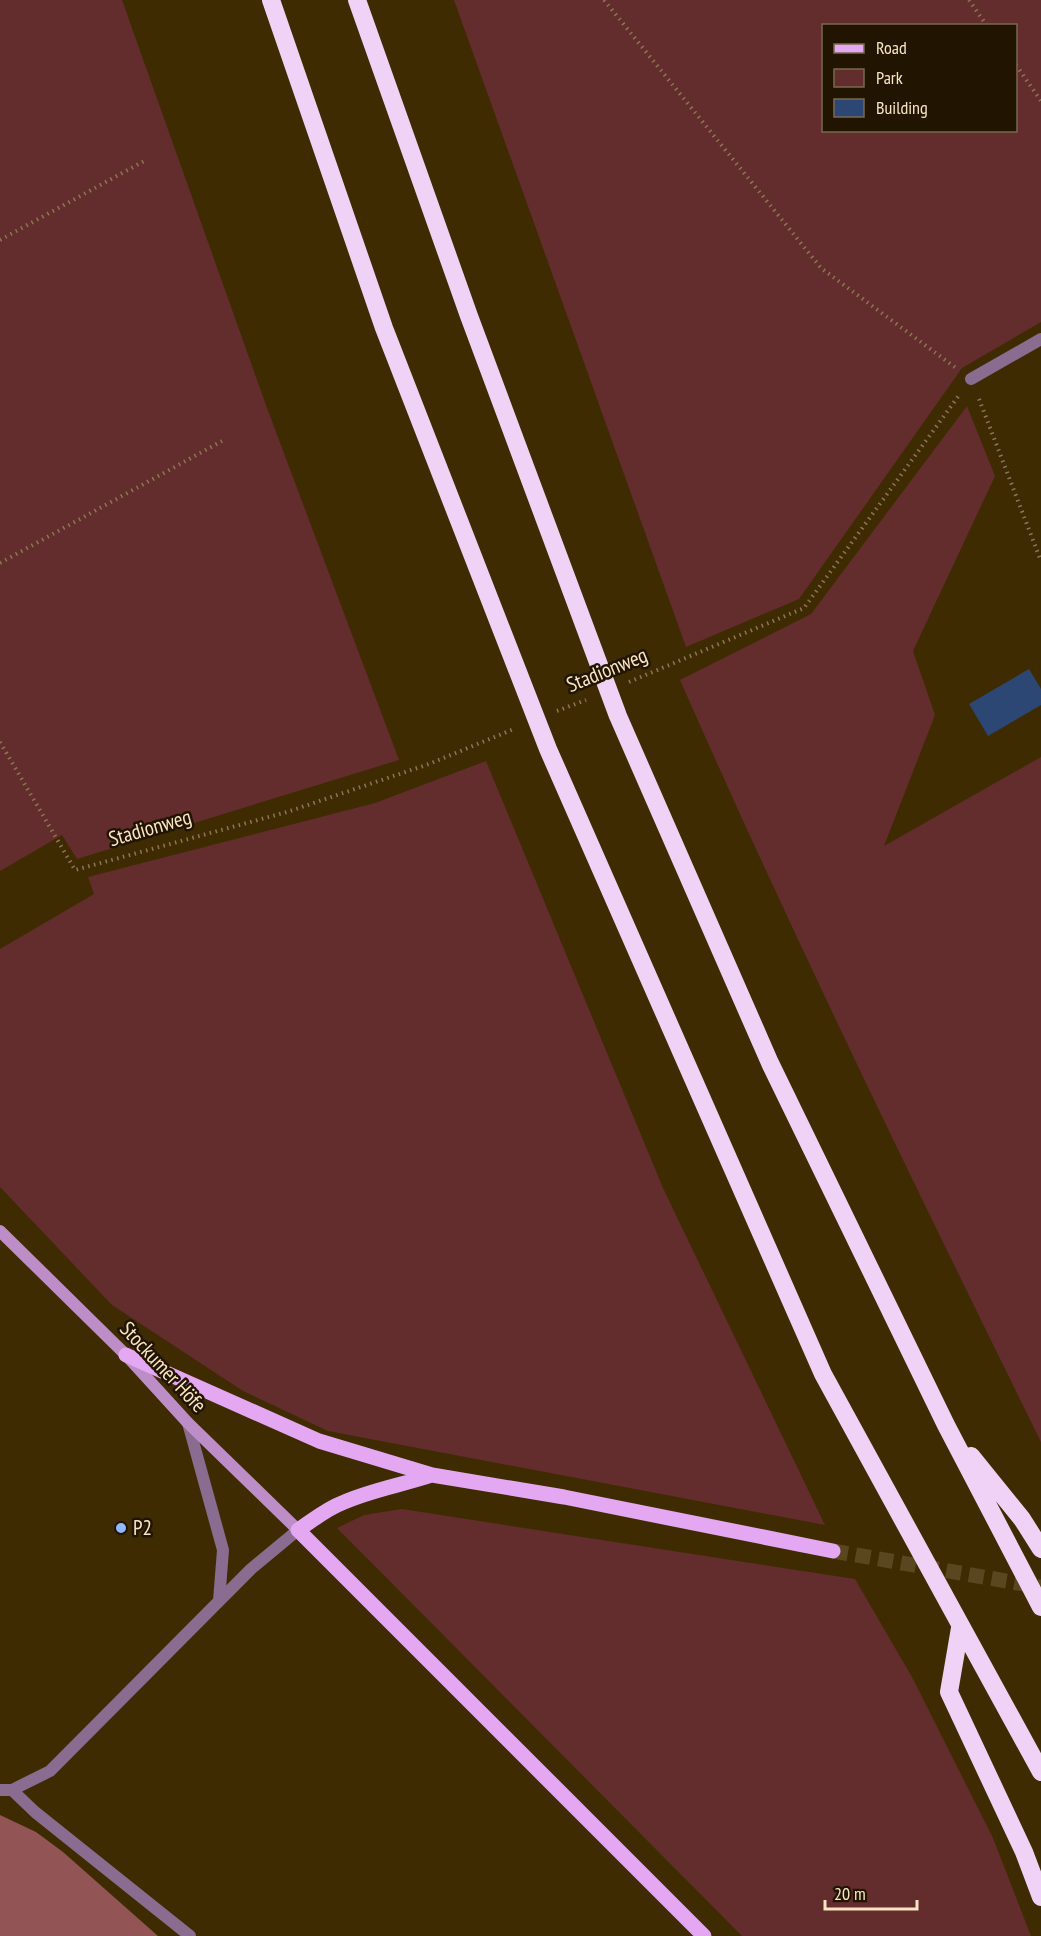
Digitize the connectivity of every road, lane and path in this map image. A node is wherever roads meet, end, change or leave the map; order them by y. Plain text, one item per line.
1 (271, 0) edge
2 (357, 0) edge
3 (604, 0) edge
4 (969, 0) edge
5 (986, 24) edge
6 (1017, 66) edge
7 (1041, 101) edge
8 (146, 160) dead end
9 (0, 240) edge
10 (1041, 339) edge
11 (971, 379) junction
12 (222, 441) dead end
13 (1041, 561) edge
14 (0, 563) edge
15 (622, 685) dead end
16 (590, 698) dead end
17 (547, 716) dead end
18 (525, 724) dead end
19 (0, 742) edge
20 (0, 1231) edge
21 (126, 1355) junction
22 (188, 1423) junction
23 (946, 1425) junction
24 (432, 1475) junction
25 (298, 1530) junction
26 (1041, 1549) edge
27 (833, 1551) tunnel mouth
28 (219, 1601) junction
29 (1041, 1607) edge
30 (960, 1628) junction
31 (1041, 1772) edge
32 (6, 1790) edge
33 (1041, 1897) edge
34 (190, 1936) edge
35 (704, 1936) edge

1 - 30 highway
2 - 23 highway
3 - 11 path
4 - 5 path
6 - 7 path
8 - 9 path
10 - 11 lane
11 - 13 path
11 - 15 path, Stadionweg
12 - 14 path
16 - 17 path, Stadionweg
18 - 19 path, Stadionweg
20 - 21 street, Stockumer Höfe
21 - 22 street, Stockumer Höfe
21 - 24 main road
22 - 25 street, Stockumer Höfe
22 - 28 lane
23 - 26 highway
23 - 29 highway
24 - 25 main road
24 - 27 main road
25 - 28 lane
25 - 35 main road
28 - 32 lane
30 - 31 highway
30 - 33 highway
32 - 34 lane

